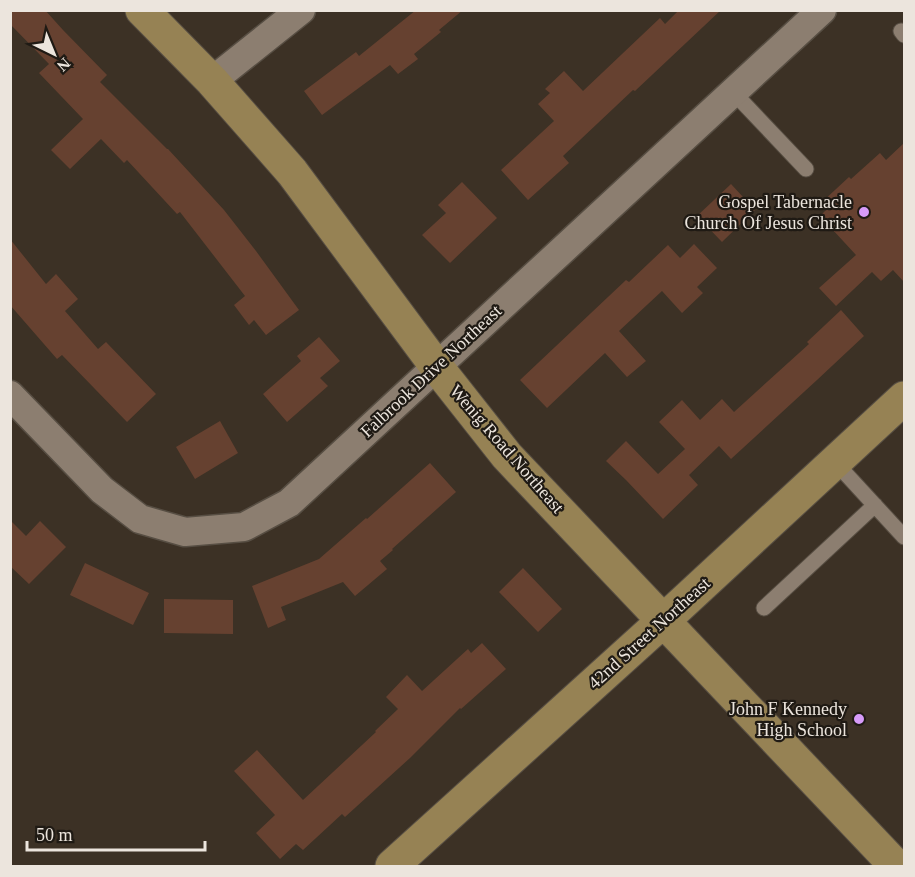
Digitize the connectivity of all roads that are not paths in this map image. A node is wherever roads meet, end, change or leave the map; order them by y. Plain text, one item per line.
1 (142, 10) edge
2 (301, 10) edge
3 (822, 10) edge
4 (212, 81) junction
5 (733, 92) junction
6 (806, 169) dead end
7 (436, 366) junction
8 (10, 395) edge
9 (904, 398) edge
10 (835, 462) junction
11 (875, 505) junction
12 (904, 537) edge
13 (764, 608) dead end
14 (663, 621) junction
15 (392, 867) edge
16 (896, 867) edge

1 - 4 street, Wenig Road Northeast
2 - 4 street
3 - 5 street, Falbrook Drive Northeast
4 - 7 street, Wenig Road Northeast
5 - 6 lane
5 - 7 street, Falbrook Drive Northeast
7 - 8 street, Falbrook Drive Northeast
7 - 14 street, Wenig Road Northeast
9 - 10 street, 42nd Street Northeast
10 - 11 lane
10 - 14 street, 42nd Street Northeast
11 - 12 lane
11 - 13 lane
14 - 15 street, 42nd Street Northeast
14 - 16 street, Wenig Road Northeast

